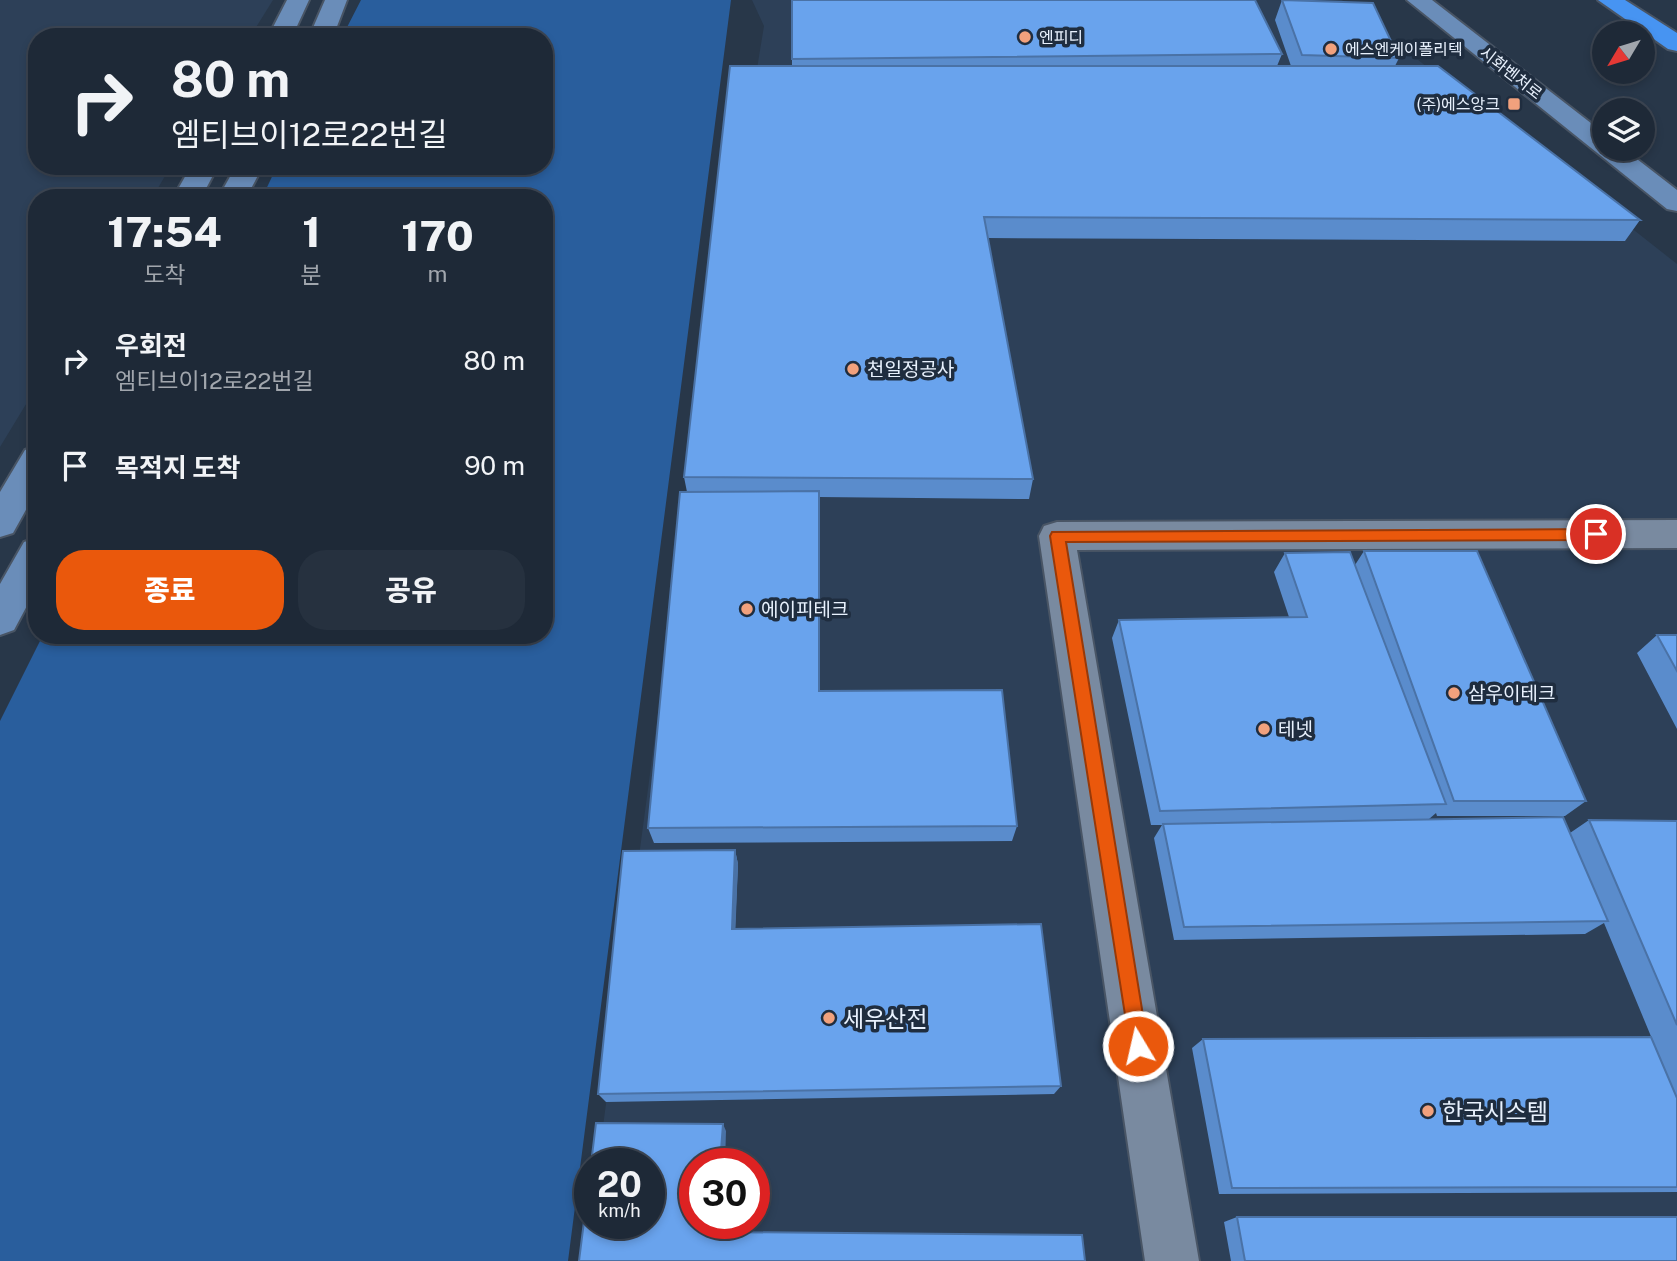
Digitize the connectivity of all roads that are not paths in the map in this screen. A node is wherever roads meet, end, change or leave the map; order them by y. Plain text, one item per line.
1 (298, 0) edge
2 (337, 0) edge
3 (1418, 0) edge
4 (1609, 0) edge
5 (284, 28) edge
6 (325, 28) edge
7 (1677, 44) edge
8 (1592, 137) edge
9 (1623, 161) edge
10 (1677, 203) edge
11 (28, 475) edge
12 (0, 523) edge
13 (1677, 534) edge
14 (28, 568) edge
15 (0, 619) edge
16 (1172, 1261) edge

1 - 5 main road
2 - 6 main road
3 - 8 main road, 시화벤처로
4 - 7 highway
9 - 10 main road, 시화벤처로
11 - 12 main road
13 - 16 street
14 - 15 main road

